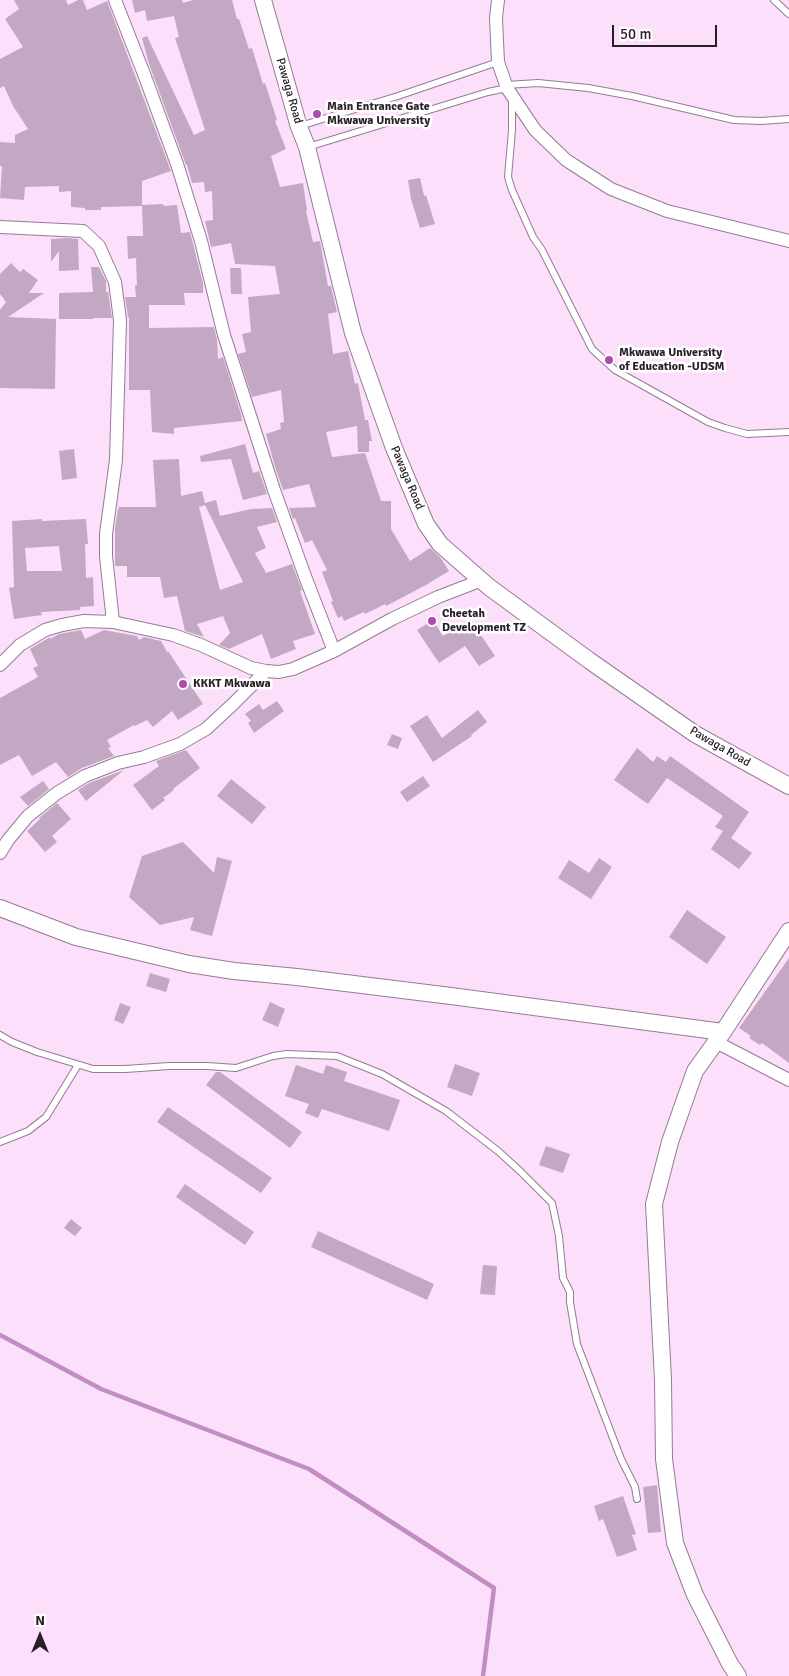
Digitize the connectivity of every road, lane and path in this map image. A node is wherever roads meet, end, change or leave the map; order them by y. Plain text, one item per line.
1 (115, 0) edge
2 (263, 0) edge
3 (498, 0) edge
4 (774, 0) edge
5 (789, 14) edge
6 (498, 62) junction
7 (509, 90) junction
8 (789, 119) edge
9 (299, 127) junction
10 (307, 147) junction
11 (0, 227) edge
12 (789, 240) edge
13 (789, 432) edge
14 (482, 580) junction
15 (113, 622) junction
16 (334, 651) junction
17 (0, 665) edge
18 (266, 671) junction
19 (789, 786) edge
20 (0, 853) edge
21 (0, 908) edge
22 (789, 931) edge
23 (0, 1035) edge
24 (719, 1037) junction
25 (78, 1065) junction
26 (789, 1080) edge
27 (0, 1142) edge
28 (637, 1499) dead end
29 (738, 1676) edge

1 - 16 street
2 - 9 street, Pawaga Road
3 - 6 street
4 - 5 lane
6 - 7 street
6 - 9 lane
7 - 8 lane
7 - 10 lane
7 - 12 street
7 - 13 lane
9 - 10 street, Pawaga Road
10 - 14 street, Pawaga Road
11 - 15 street
14 - 16 street
14 - 19 street, Pawaga Road
15 - 17 street
15 - 18 street
16 - 18 street
18 - 20 street
21 - 24 street
22 - 24 street
23 - 25 lane
24 - 26 street
24 - 29 street
25 - 27 lane
25 - 28 lane

